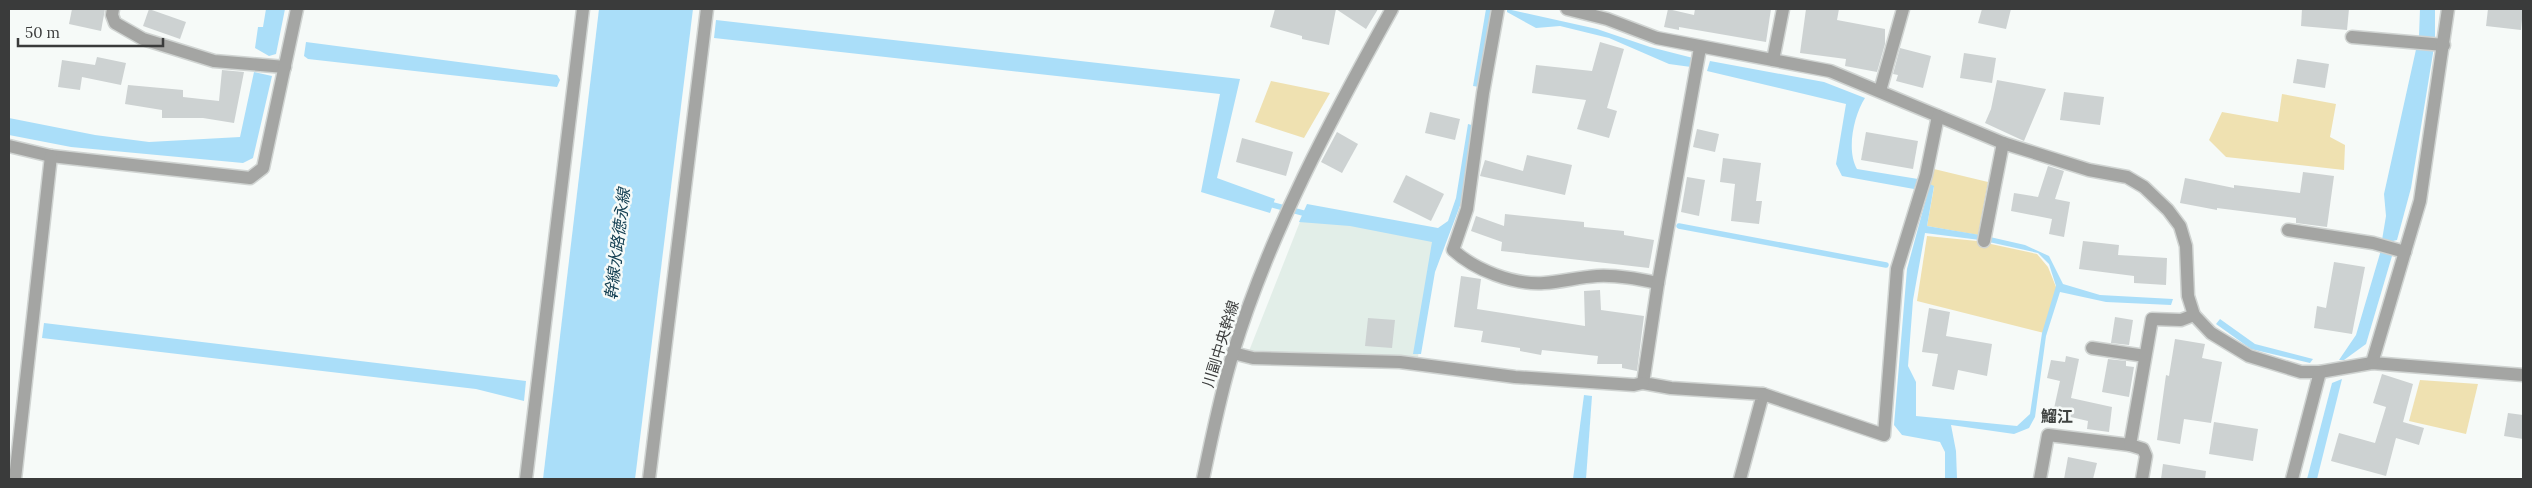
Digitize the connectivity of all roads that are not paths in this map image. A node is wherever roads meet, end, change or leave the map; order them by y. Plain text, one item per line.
1 (113, 9) edge
2 (297, 9) edge
3 (583, 9) edge
4 (707, 9) edge
5 (1392, 9) edge
6 (1498, 9) edge
7 (1567, 9) edge
8 (1783, 9) edge
9 (1903, 9) edge
10 (2448, 9) edge
11 (2352, 37) dead end
12 (2444, 45) junction
13 (1700, 48) junction
14 (1773, 60) junction
15 (285, 67) junction
16 (1880, 91) junction
17 (1938, 116) junction
18 (2003, 143) junction
19 (9, 146) edge
20 (51, 156) junction
21 (2288, 230) dead end
22 (1984, 241) dead end
23 (2405, 252) junction
24 (1658, 283) junction
25 (2194, 315) junction
26 (2092, 348) dead end
27 (1233, 353) junction
28 (2145, 356) junction
29 (2372, 363) junction
30 (2320, 372) junction
31 (2523, 375) edge
32 (1643, 383) junction
33 (1763, 394) junction
34 (2130, 445) junction
35 (15, 479) edge
36 (526, 479) edge
37 (649, 479) edge
38 (1203, 479) edge
39 (1740, 479) edge
40 (2040, 479) edge
41 (2142, 479) edge
42 (2292, 479) edge

1 - 15 street
2 - 15 street
3 - 36 street
4 - 37 street
5 - 27 street, 川副中央幹線
6 - 24 street
7 - 13 street
8 - 14 street
9 - 16 street
10 - 12 street
11 - 12 street
12 - 23 street
13 - 14 street
13 - 24 street
14 - 16 street
15 - 20 street
16 - 17 street
17 - 18 street
17 - 33 street
18 - 22 street
18 - 25 street
19 - 20 street
20 - 35 street
21 - 23 street
23 - 29 street
24 - 32 street
25 - 28 street
25 - 30 street
26 - 28 street
27 - 32 street
27 - 38 street, 川副中央幹線
28 - 34 street
29 - 30 street
29 - 31 street
30 - 42 street
32 - 33 street
33 - 39 street
34 - 40 street
34 - 41 street

